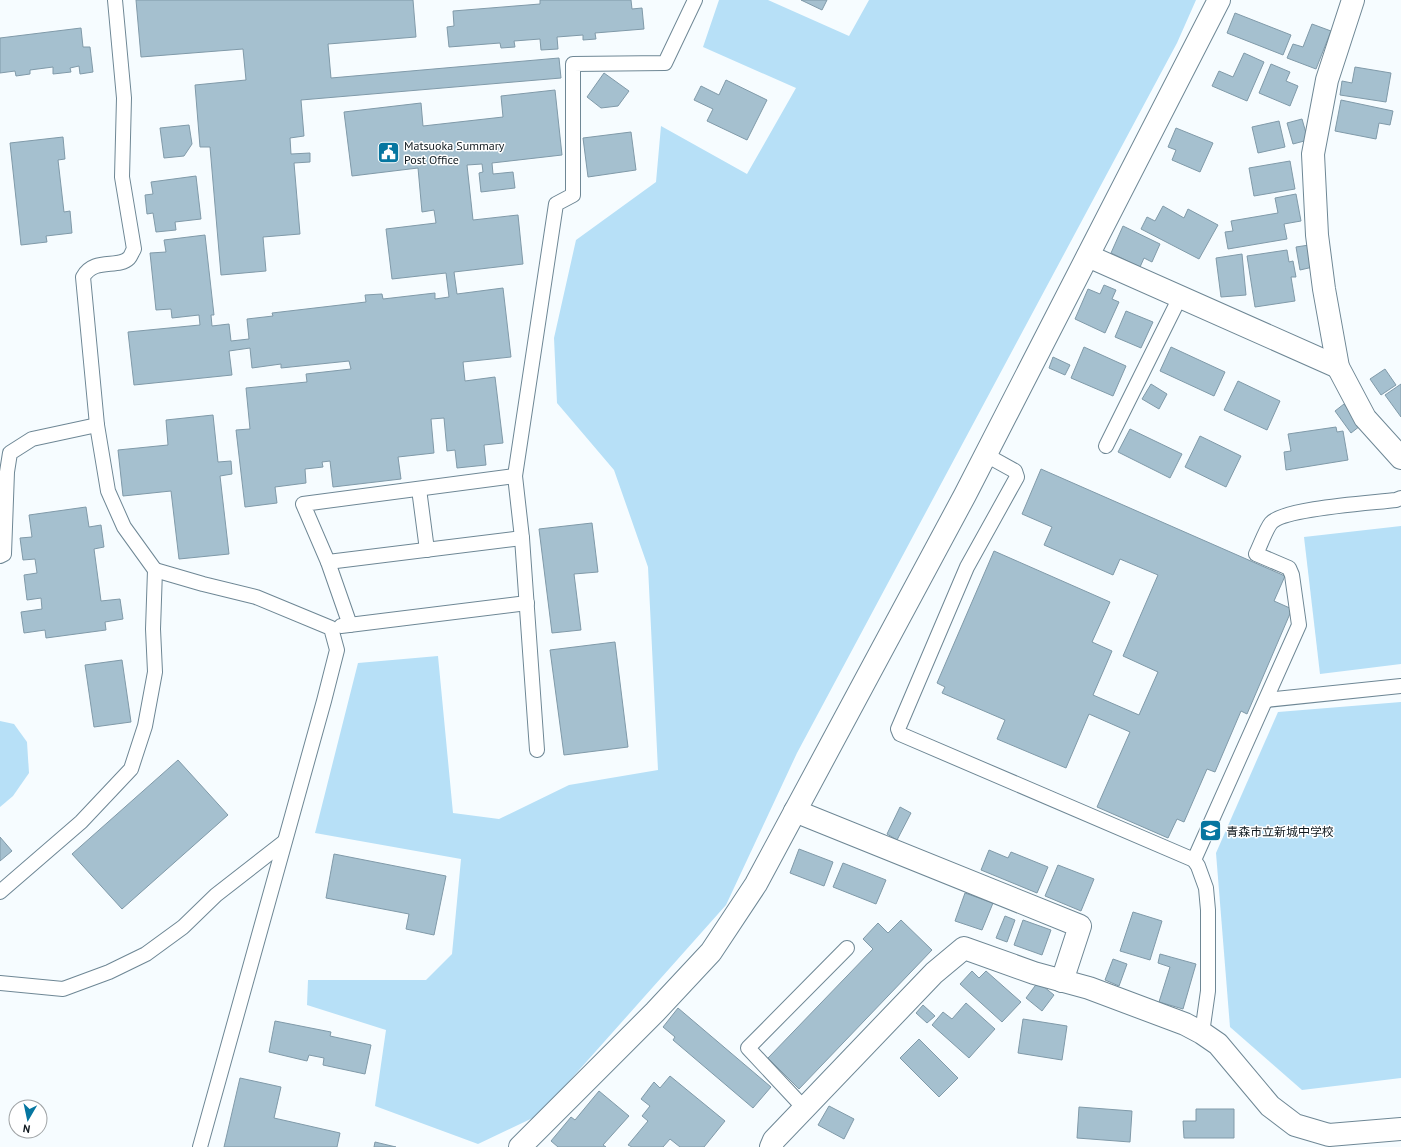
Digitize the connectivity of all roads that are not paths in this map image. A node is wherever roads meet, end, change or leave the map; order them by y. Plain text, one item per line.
1 (115, 0) edge
2 (696, 0) edge
3 (1219, 0) edge
4 (1353, 0) edge
5 (1088, 256) junction
6 (1180, 297) junction
7 (1338, 367) junction
8 (97, 425) junction
9 (1106, 446) dead end
10 (986, 455) junction
11 (1401, 458) edge
12 (515, 476) junction
13 (419, 489) junction
14 (1401, 498) edge
15 (522, 538) junction
16 (427, 550) junction
17 (0, 556) edge
18 (328, 562) junction
19 (155, 570) junction
20 (527, 603) junction
21 (350, 625) junction
22 (331, 628) junction
23 (1401, 686) edge
24 (1266, 700) junction
25 (537, 750) dead end
26 (795, 811) junction
27 (284, 842) junction
28 (1194, 860) junction
29 (0, 892) edge
30 (847, 948) dead end
31 (1062, 981) junction
32 (0, 983) edge
33 (1202, 1032) junction
34 (804, 1108) junction
35 (1401, 1129) edge
36 (200, 1147) edge
37 (520, 1147) edge
38 (771, 1147) edge

1 - 8 lane
2 - 12 lane
3 - 5 street
4 - 7 street
5 - 6 street
5 - 10 street
6 - 7 street
6 - 9 lane
7 - 11 street
8 - 17 lane
8 - 19 lane
10 - 26 street
10 - 28 lane
12 - 13 lane
12 - 15 lane
13 - 16 lane
13 - 18 lane
14 - 24 lane
15 - 16 lane
15 - 20 lane
16 - 18 lane
18 - 21 lane
19 - 22 lane
19 - 29 lane
20 - 21 lane
20 - 25 lane
21 - 22 lane
22 - 27 lane
23 - 24 lane
24 - 28 lane
26 - 31 street
26 - 37 street
27 - 32 lane
27 - 36 lane
28 - 33 lane
30 - 34 lane
31 - 33 street
31 - 34 street
33 - 35 street
34 - 38 street

